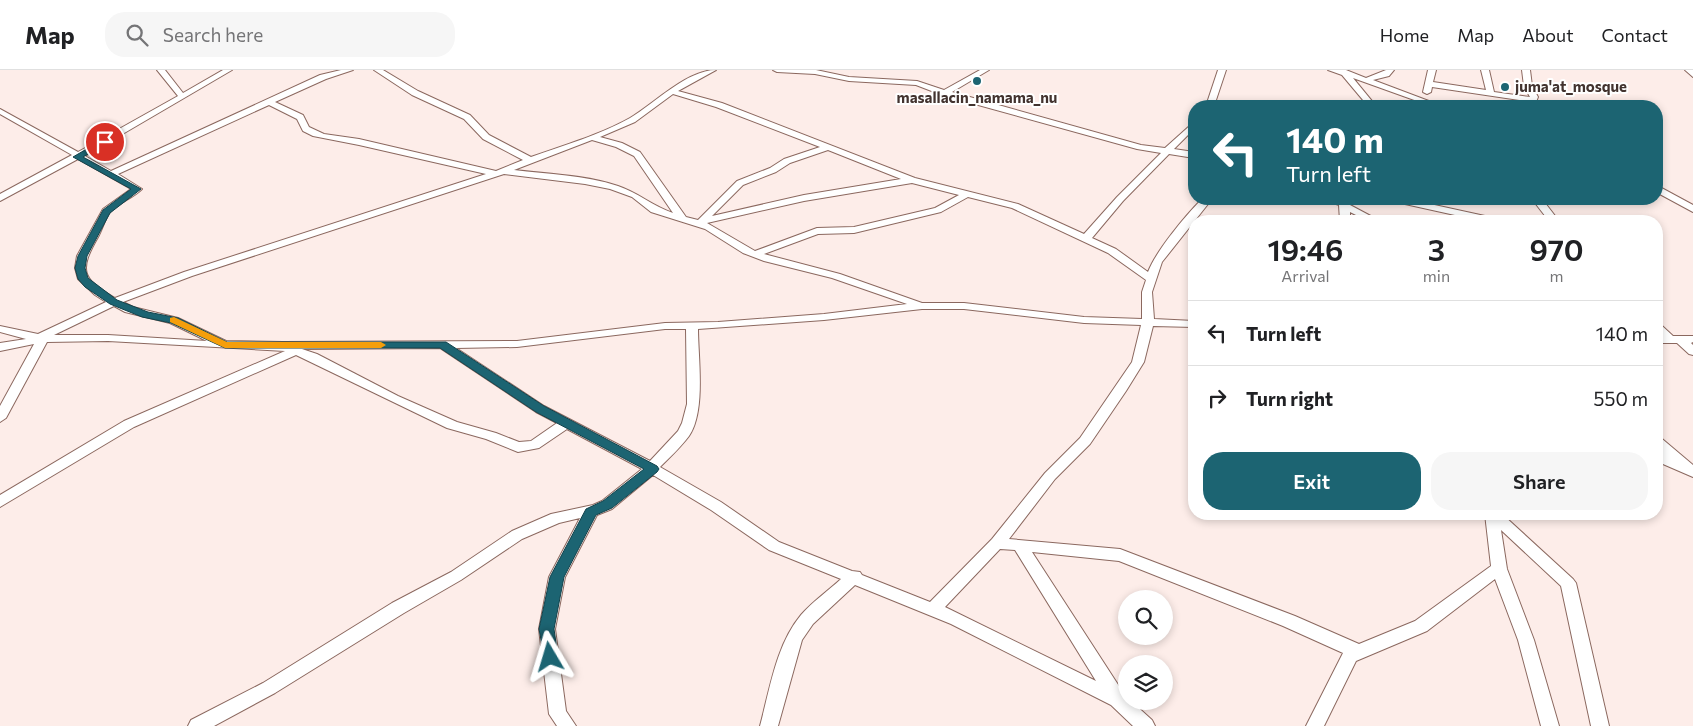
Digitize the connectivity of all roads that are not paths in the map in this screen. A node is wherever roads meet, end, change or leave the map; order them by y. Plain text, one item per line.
1 (161, 70) edge
2 (228, 70) edge
3 (349, 70) edge
4 (378, 70) edge
5 (712, 70) edge
6 (777, 70) edge
7 (985, 70) edge
8 (1222, 70) edge
9 (1332, 70) edge
10 (1390, 70) edge
11 (1432, 70) edge
12 (1485, 70) edge
13 (1521, 70) edge
14 (1526, 70) edge
15 (1689, 70) edge
16 (1344, 72) edge
17 (1693, 75) edge
18 (1366, 80) junction
19 (1428, 84) junction
20 (673, 92) junction
21 (945, 93) junction
22 (1490, 94) junction
23 (182, 96) junction
24 (1212, 100) edge
25 (1367, 100) edge
26 (1418, 100) edge
27 (1426, 100) edge
28 (268, 101) junction
29 (0, 112) edge
30 (15, 118) junction
31 (0, 123) edge
32 (1188, 130) edge
33 (592, 137) junction
34 (830, 147) junction
35 (1166, 151) junction
36 (1188, 154) edge
37 (77, 157) junction
38 (531, 160) junction
39 (499, 172) junction
40 (111, 174) junction
41 (912, 180) junction
42 (1663, 192) edge
43 (967, 194) junction
44 (1693, 196) edge
45 (1674, 197) junction
46 (0, 198) edge
47 (1202, 205) edge
48 (1350, 205) edge
49 (1423, 205) edge
50 (1542, 205) edge
51 (1693, 209) edge
52 (1194, 215) edge
53 (1366, 215) edge
54 (1467, 215) edge
55 (1549, 215) edge
56 (683, 220) junction
57 (697, 222) junction
58 (1188, 222) edge
59 (1086, 238) junction
60 (754, 254) junction
61 (1150, 278) junction
62 (114, 302) junction
63 (922, 306) junction
64 (1148, 322) junction
65 (1188, 324) edge
66 (692, 325) junction
67 (0, 329) edge
68 (1663, 331) edge
69 (41, 339) junction
70 (1675, 339) junction
71 (1693, 339) edge
72 (1663, 340) edge
73 (225, 345) junction
74 (443, 345) junction
75 (0, 346) edge
76 (289, 348) junction
77 (1693, 351) edge
78 (0, 418) edge
79 (567, 423) junction
80 (1663, 447) edge
81 (1663, 459) edge
82 (653, 469) junction
83 (1693, 472) edge
84 (0, 502) edge
85 (591, 512) junction
86 (1494, 520) edge
87 (1499, 520) edge
88 (996, 544) junction
89 (1020, 546) junction
90 (1499, 569) junction
91 (855, 576) junction
92 (933, 610) junction
93 (1359, 652) junction
94 (1117, 700) junction
95 (198, 726) edge
96 (567, 726) edge
97 (769, 726) edge
98 (1146, 726) edge
99 (1315, 726) edge
100 (1550, 726) edge
101 (1600, 726) edge

1 - 23 street
2 - 23 street
3 - 28 street
4 - 38 street
5 - 20 street
6 - 21 street
7 - 21 street
8 - 24 street
9 - 16 street
10 - 18 street
11 - 19 street
12 - 22 street
13 - 14 street
14 - 22 street
15 - 17 street
16 - 18 street
16 - 25 street
18 - 26 street
19 - 22 street
19 - 27 street
20 - 33 street
20 - 34 street
21 - 35 street
23 - 37 street
28 - 39 street
28 - 40 street
29 - 30 street
30 - 31 street
30 - 37 street
32 - 35 street
33 - 38 street
33 - 56 street
34 - 41 street
34 - 57 street
35 - 36 street
35 - 59 street
37 - 40 street
37 - 46 street
38 - 39 street
39 - 56 street
39 - 62 street
40 - 62 street
41 - 43 street
41 - 57 street
42 - 45 street
43 - 59 street
43 - 60 street
44 - 45 street
45 - 51 street
47 - 52 street
48 - 53 street
49 - 54 street
50 - 55 street
56 - 57 street
57 - 60 street
58 - 61 street
59 - 61 street
60 - 63 street
61 - 64 street
62 - 69 street
62 - 73 street
63 - 64 street
63 - 66 street
64 - 65 street
64 - 88 street
66 - 74 street
66 - 82 street
67 - 69 street
68 - 70 street
69 - 73 street
69 - 75 street
69 - 78 street
70 - 71 street
70 - 72 street
70 - 77 street
73 - 76 street
74 - 76 street
74 - 79 street
76 - 79 street
76 - 84 street
79 - 82 street
80 - 83 street
81 - 83 street
82 - 85 street
82 - 91 street
85 - 95 street
85 - 96 street
86 - 90 street
87 - 101 street
88 - 89 street
88 - 92 street
89 - 93 street
89 - 94 street
90 - 93 street
90 - 100 street
91 - 92 street
91 - 97 street
92 - 94 street
93 - 99 street
94 - 98 street

